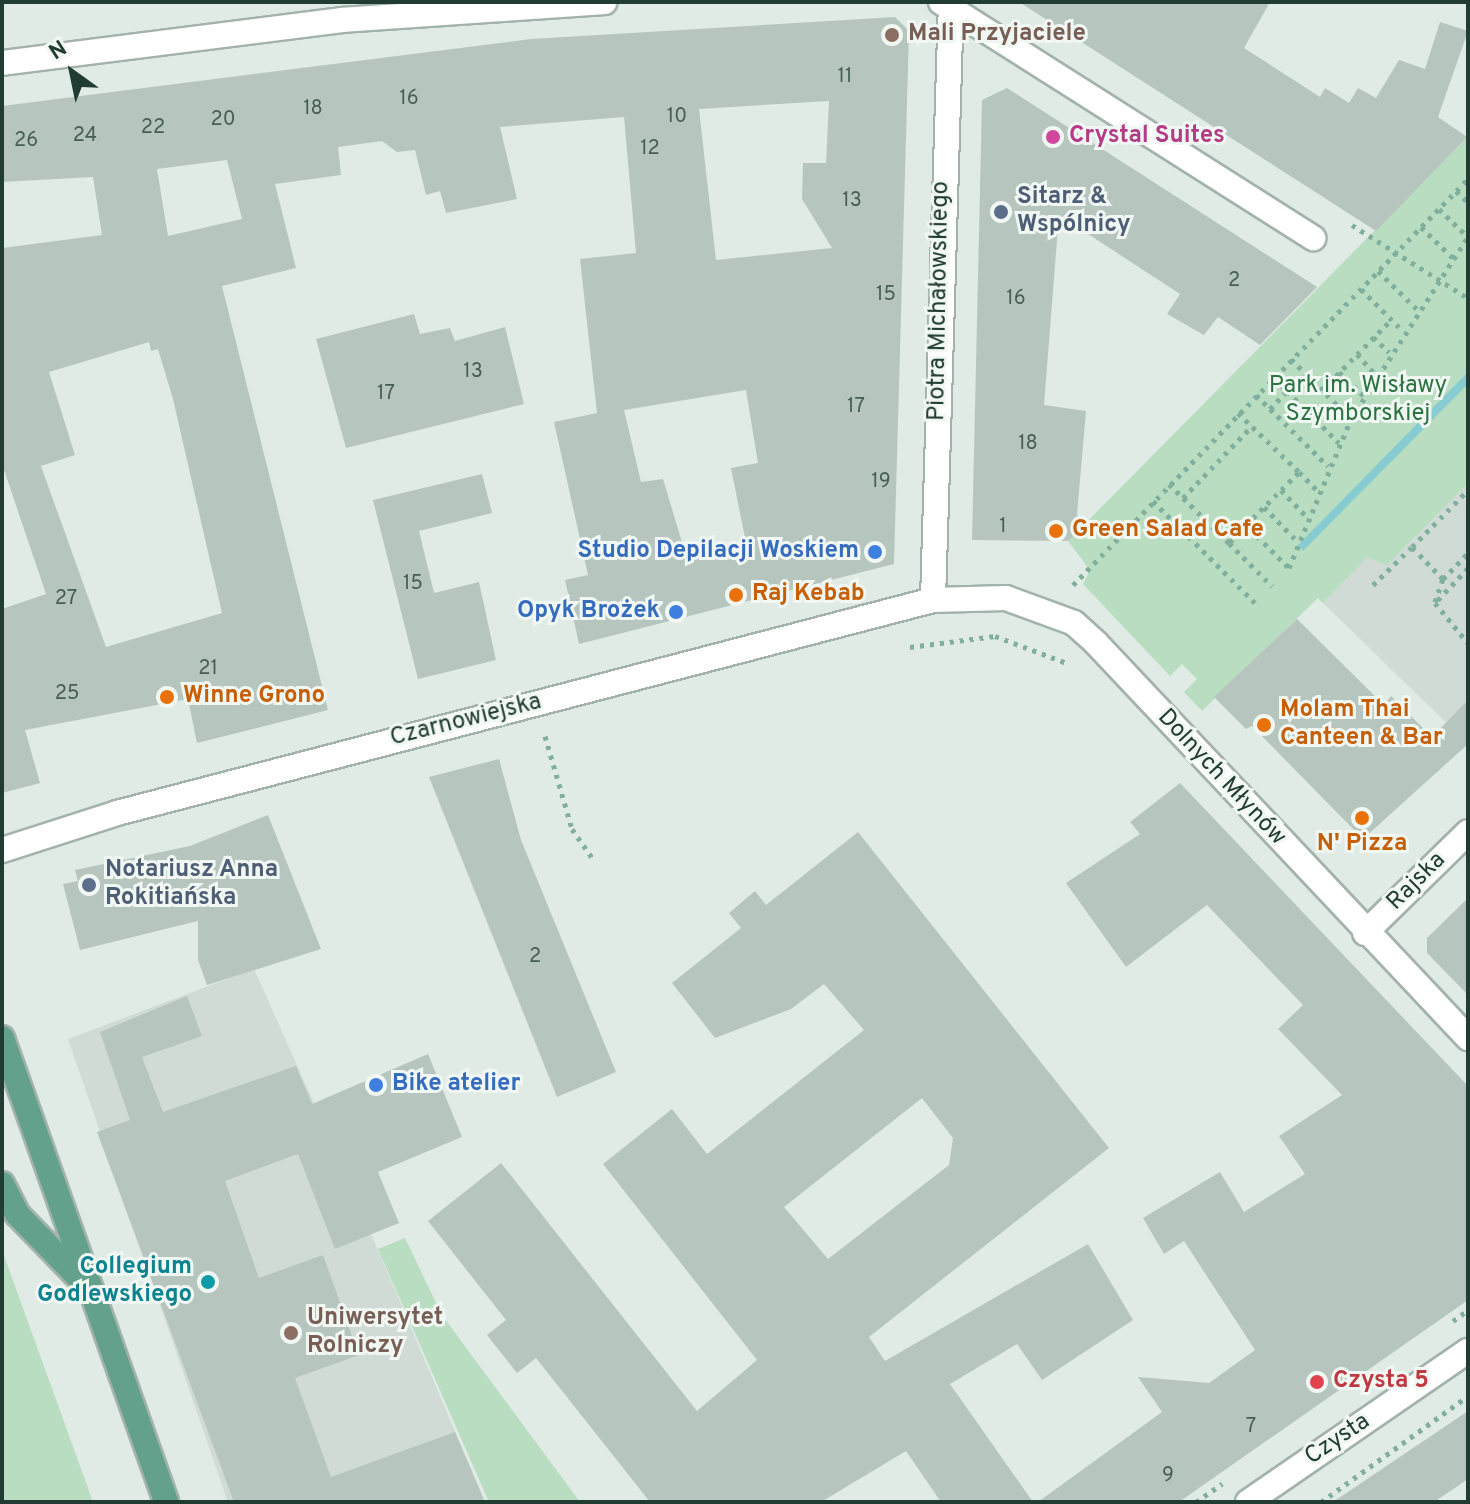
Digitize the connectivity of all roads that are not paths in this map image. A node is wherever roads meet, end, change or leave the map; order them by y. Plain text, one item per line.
1 (604, 2) edge
2 (947, 4) edge
3 (344, 11) edge
4 (2, 63) edge
5 (1313, 238) dead end
6 (933, 600) junction
7 (1468, 832) edge
8 (2, 850) edge
9 (1365, 933) junction
10 (2, 1038) edge
11 (1468, 1038) edge
12 (2, 1184) edge
13 (90, 1289) junction
14 (1468, 1351) edge
15 (1256, 1500) edge
16 (166, 1502) edge

1 - 3 street
2 - 5 street
2 - 6 street, Piotra Michałowskiego
3 - 4 street
6 - 8 street, Czarnowiejska
6 - 9 street, Dolnych Młynów
7 - 9 street, Rajska
9 - 11 street, Dolnych Młynów
10 - 13 main road
12 - 13 main road
13 - 16 main road
14 - 15 street, Czysta

